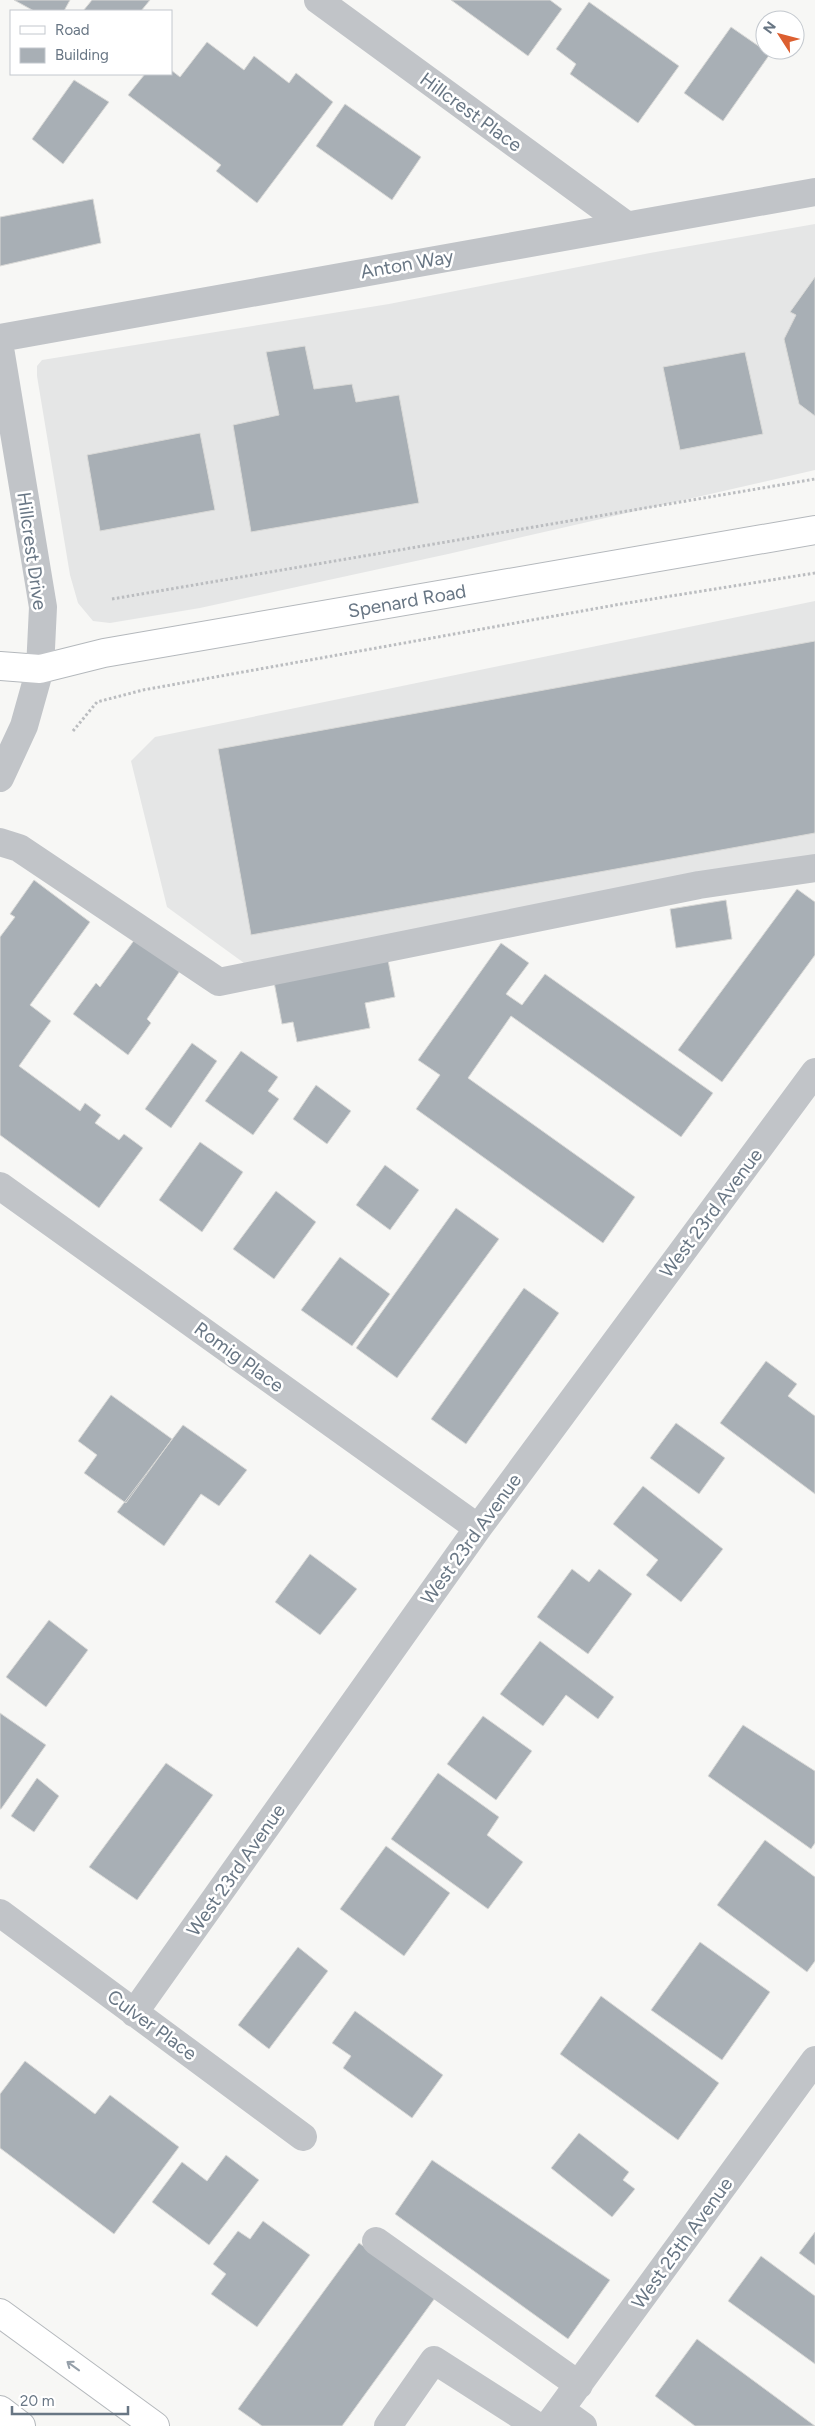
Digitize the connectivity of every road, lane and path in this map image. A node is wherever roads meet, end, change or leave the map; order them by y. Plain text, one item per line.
1 (318, 0) edge
2 (815, 192) edge
3 (625, 224) junction
4 (0, 338) edge
5 (0, 348) edge
6 (815, 479) edge
7 (815, 530) edge
8 (815, 573) edge
9 (112, 599) dead end
10 (0, 666) edge
11 (40, 669) junction
12 (73, 731) dead end
13 (0, 778) edge
14 (0, 842) edge
15 (815, 868) edge
16 (815, 1072) edge
17 (0, 1186) edge
18 (478, 1528) junction
19 (0, 1914) edge
20 (134, 2013) junction
21 (815, 2060) edge
22 (303, 2137) dead end
23 (376, 2241) dead end
24 (0, 2313) edge
25 (579, 2385) junction
26 (0, 2410) edge
27 (554, 2418) edge
28 (21, 2426) edge
29 (155, 2426) edge
30 (388, 2426) edge
31 (537, 2426) edge
32 (583, 2426) edge

1 - 3 street, Hillcrest Place
2 - 3 street, Anton Way
3 - 4 street, Anton Way
5 - 11 street, Hillcrest Drive
6 - 9 path
7 - 11 main road, Spenard Road
8 - 12 path
10 - 11 main road, Spenard Road
11 - 13 street, Hillcrest Drive
14 - 15 street
16 - 18 street, West 23rd Avenue
17 - 18 street, Romig Place
18 - 20 street, West 23rd Avenue
19 - 20 street, Culver Place
20 - 22 street, Culver Place
21 - 25 street, West 25th Avenue
23 - 25 street
29 -> 24 main road
25 - 27 street, West 25th Avenue
26 - 28 main road
27 - 32 street
30 - 31 street

